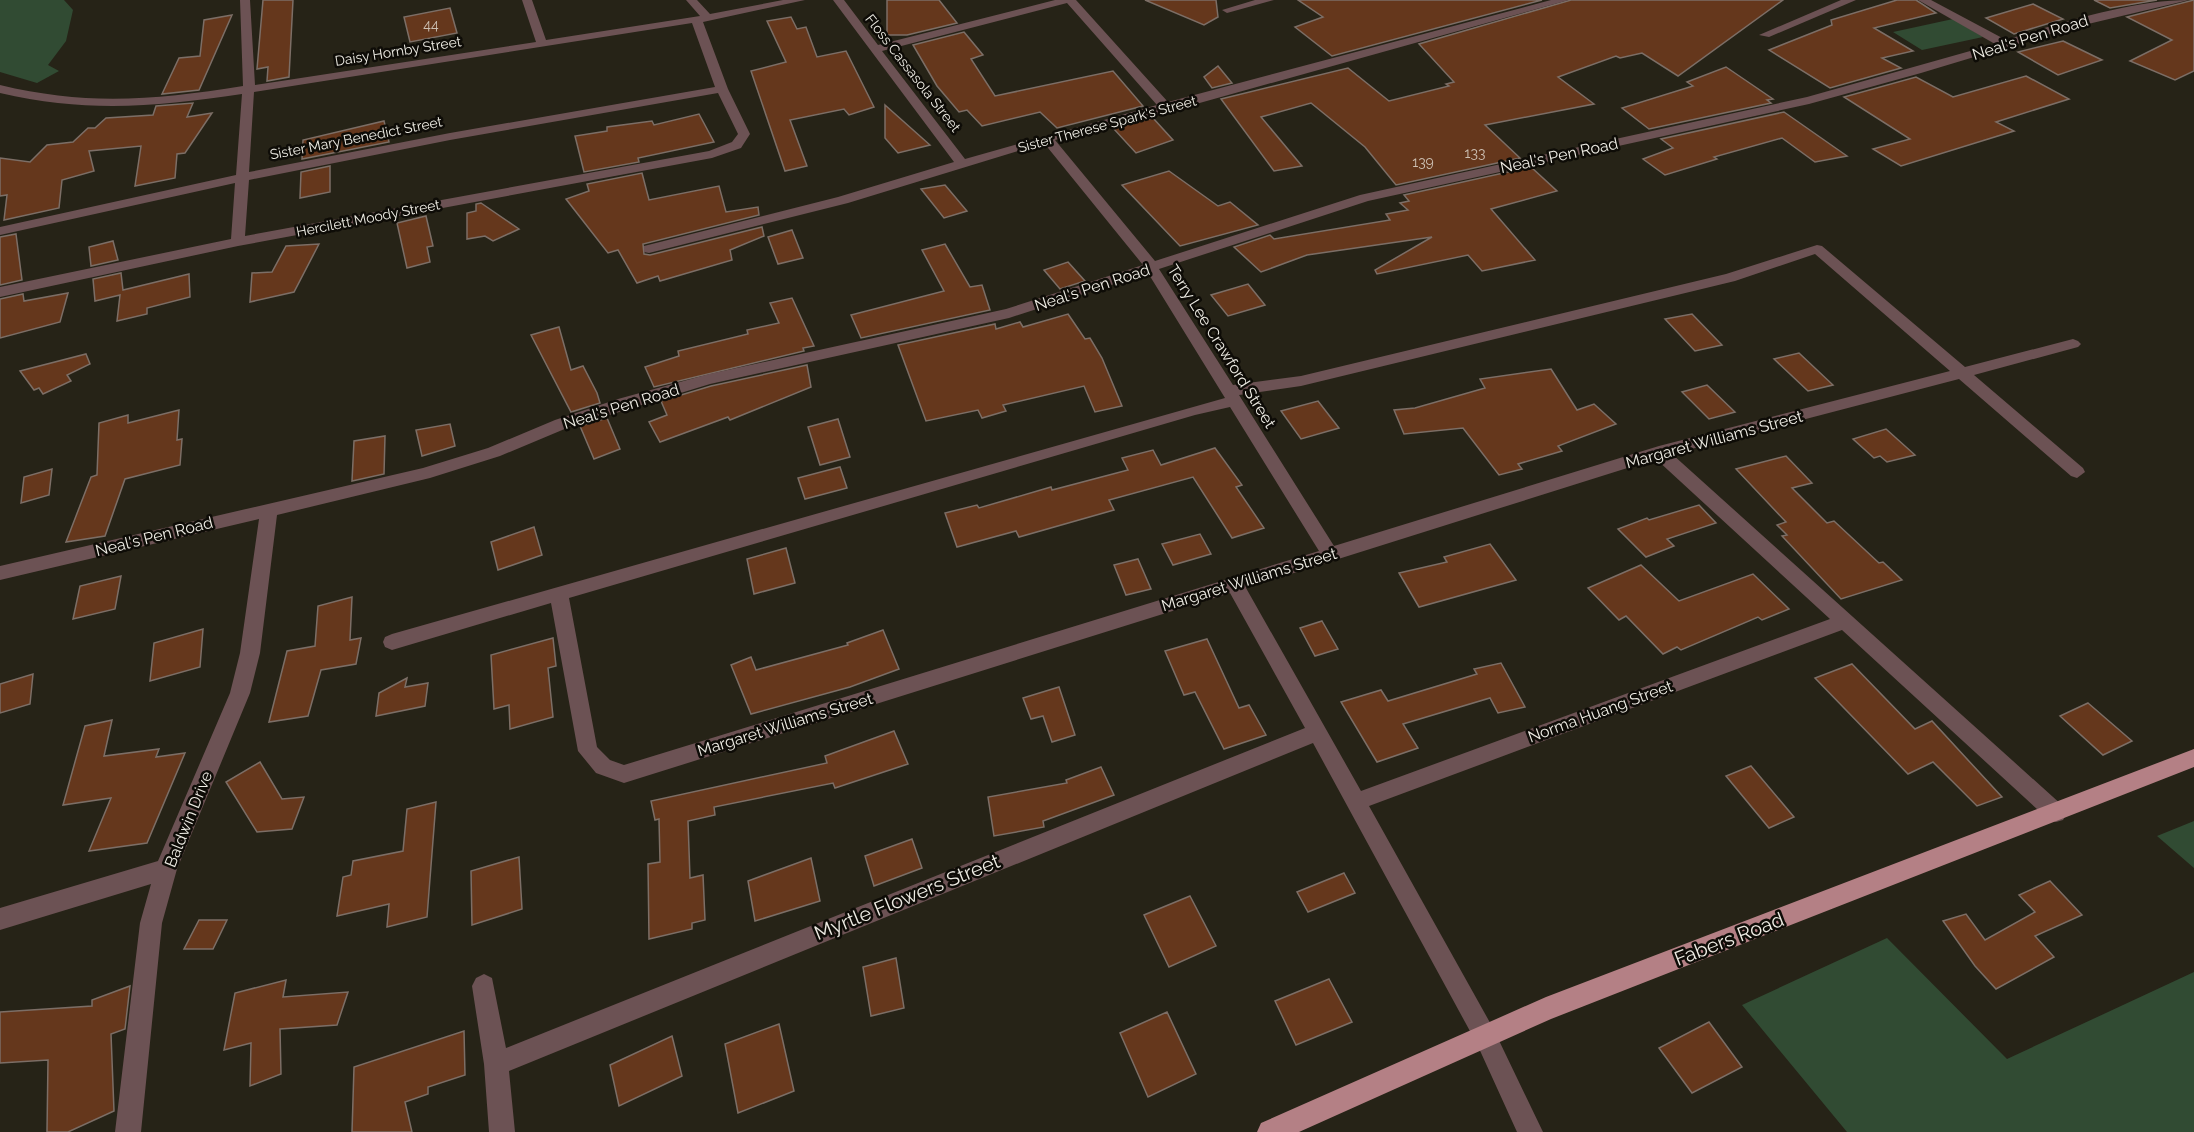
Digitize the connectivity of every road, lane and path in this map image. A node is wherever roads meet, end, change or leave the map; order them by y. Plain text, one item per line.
1 (245, 0) edge
2 (527, 0) edge
3 (692, 0) edge
4 (800, 0) edge
5 (838, 0) edge
6 (1069, 0) edge
7 (1269, 0) edge
8 (1564, 0) edge
9 (1851, 0) edge
10 (1923, 0) edge
11 (2184, 0) edge
12 (1227, 10) dead end
13 (702, 18) junction
14 (1765, 35) dead end
15 (542, 44) junction
16 (2006, 45) junction
17 (876, 50) junction
18 (0, 89) edge
19 (722, 89) junction
20 (247, 90) junction
21 (1167, 108) junction
22 (1047, 138) junction
23 (963, 165) junction
24 (244, 177) junction
25 (0, 231) edge
26 (238, 242) junction
27 (649, 249) dead end
28 (1151, 267) junction
29 (0, 292) edge
30 (2073, 344) dead end
31 (1963, 373) junction
32 (1232, 396) junction
33 (1659, 452) junction
34 (2078, 472) dead end
35 (269, 510) junction
36 (1330, 554) junction
37 (0, 573) edge
38 (1235, 584) junction
39 (559, 595) junction
40 (1844, 621) junction
41 (392, 642) dead end
42 (1318, 732) junction
43 (2194, 759) edge
44 (1356, 802) junction
45 (2056, 813) junction
46 (166, 868) junction
47 (0, 919) edge
48 (484, 986) dead end
49 (1485, 1036) junction
50 (496, 1064) junction
51 (128, 1132) edge
52 (502, 1132) edge
53 (1270, 1132) edge
54 (1530, 1132) edge

1 - 20 street
2 - 15 street
3 - 13 street
4 - 13 street, Daisy Hornby Street
5 - 17 street, Floss Cassasola Street
6 - 17 street
6 - 21 street
7 - 12 street
8 - 21 street, Sister Therese Spark's Street
9 - 14 street
10 - 16 street
11 - 16 street, Neal's Pen Road
13 - 15 street, Daisy Hornby Street
13 - 19 street
15 - 20 street, Daisy Hornby Street
16 - 28 street, Neal's Pen Road
17 - 23 street, Floss Cassasola Street
18 - 20 street, Daisy Hornby Street
19 - 24 street, Sister Mary Benedict Street
19 - 26 street, Hercilett Moody Street
20 - 24 street
21 - 22 street, Sister Therese Spark's Street
22 - 23 street, Sister Therese Spark's Street
22 - 28 street, Terry Lee Crawford Street
23 - 27 street, Sister Therese Spark's Street
24 - 25 street, Sister Mary Benedict Street
24 - 26 street
26 - 29 street, Hercilett Moody Street
28 - 32 street, Terry Lee Crawford Street
28 - 35 street, Neal's Pen Road
30 - 31 street, Margaret Williams Street
31 - 32 street
31 - 33 street, Margaret Williams Street
31 - 34 street
32 - 36 street, Terry Lee Crawford Street
32 - 39 street
33 - 36 street, Margaret Williams Street
33 - 40 street
35 - 37 street, Neal's Pen Road
35 - 46 street, Baldwin Drive
36 - 38 street, Margaret Williams Street
38 - 39 street, Margaret Williams Street
38 - 42 street
39 - 41 street
40 - 44 street, Norma Huang Street
40 - 45 street
42 - 44 street
42 - 50 street, Myrtle Flowers Street
43 - 45 main road, Fabers Road
44 - 49 street
45 - 49 main road, Fabers Road
46 - 47 street
46 - 51 street, Baldwin Drive
48 - 50 street
49 - 53 main road, Fabers Road
49 - 54 street
50 - 52 street

